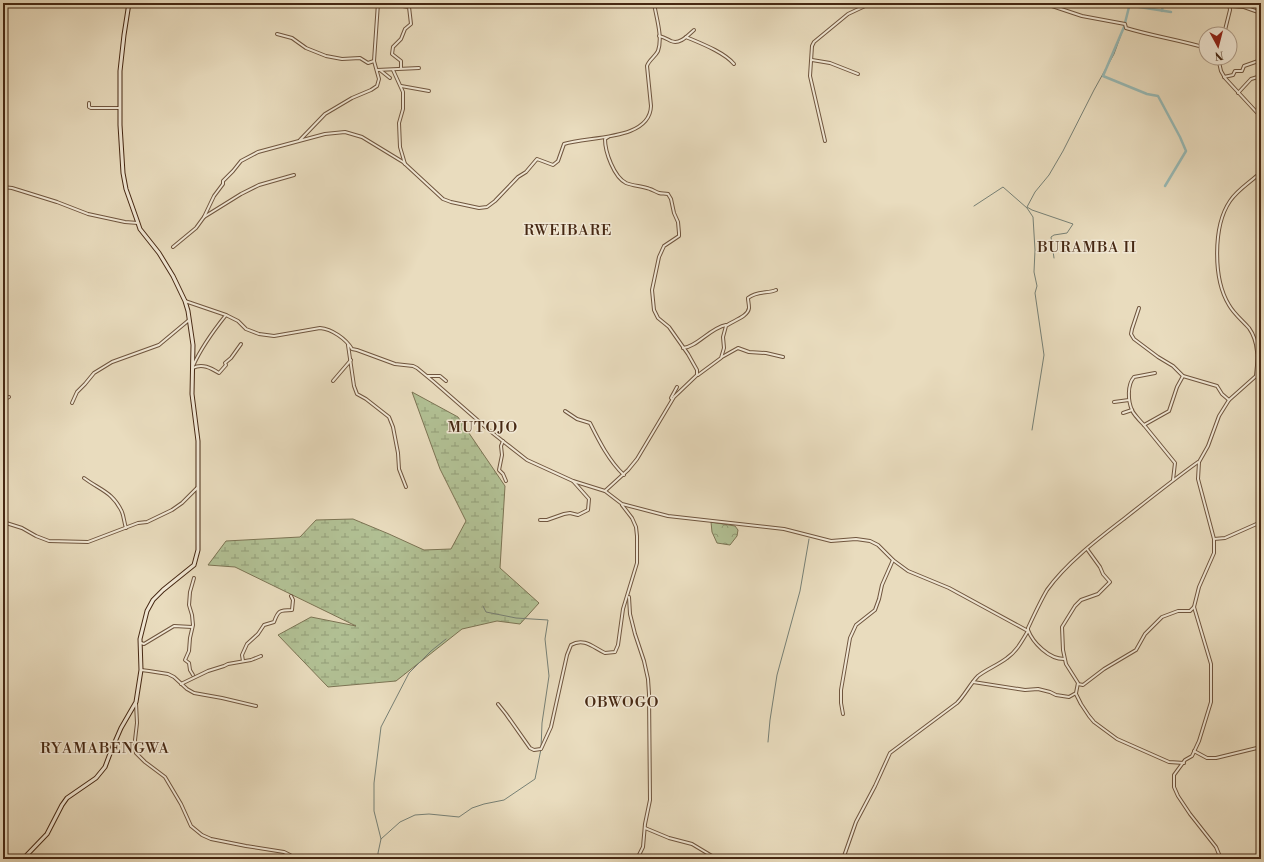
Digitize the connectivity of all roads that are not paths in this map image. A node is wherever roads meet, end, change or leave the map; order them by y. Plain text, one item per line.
1 (129, 3) edge
2 (378, 3) edge
3 (384, 3) edge
4 (654, 3) edge
5 (870, 3) edge
6 (1044, 3) edge
7 (1229, 5) edge
8 (1261, 13) edge
9 (1227, 26) edge
10 (694, 30) dead end
11 (277, 34) dead end
12 (659, 36) junction
13 (686, 37) junction
14 (1198, 46) edge
15 (812, 60) junction
16 (1261, 60) edge
17 (374, 61) junction
18 (734, 64) dead end
19 (1220, 66) edge
20 (401, 68) junction
21 (419, 68) dead end
22 (377, 70) junction
23 (380, 70) junction
24 (393, 70) junction
25 (858, 74) dead end
26 (1261, 76) edge
27 (1224, 77) junction
28 (390, 78) dead end
29 (401, 86) junction
30 (429, 91) dead end
31 (1238, 93) junction
32 (89, 103) dead end
33 (120, 108) junction
34 (1261, 116) edge
35 (608, 136) junction
36 (300, 140) junction
37 (825, 141) dead end
38 (405, 164) junction
39 (1261, 172) edge
40 (294, 175) dead end
41 (3, 187) edge
42 (204, 217) junction
43 (138, 223) junction
44 (173, 247) dead end
45 (776, 290) dead end
46 (185, 301) junction
47 (1139, 308) dead end
48 (226, 315) junction
49 (189, 320) junction
50 (727, 325) junction
51 (241, 344) dead end
52 (348, 344) junction
53 (683, 348) junction
54 (783, 357) dead end
55 (721, 358) junction
56 (350, 360) junction
57 (192, 368) junction
58 (1155, 374) dead end
59 (698, 375) junction
60 (426, 376) junction
61 (1184, 376) junction
62 (1256, 376) junction
63 (1261, 377) edge
64 (333, 381) dead end
65 (446, 381) dead end
66 (677, 387) dead end
67 (9, 397) dead end
68 (672, 398) junction
69 (3, 400) edge
70 (1129, 400) junction
71 (1229, 400) junction
72 (1114, 402) dead end
73 (72, 403) dead end
74 (1132, 410) junction
75 (565, 411) dead end
76 (1122, 412) dead end
77 (1144, 425) junction
78 (503, 441) junction
79 (1199, 462) junction
80 (624, 475) junction
81 (84, 478) dead end
82 (506, 480) dead end
83 (1173, 480) junction
84 (573, 481) junction
85 (198, 487) junction
86 (406, 487) dead end
87 (605, 491) junction
88 (622, 504) junction
89 (540, 520) dead end
90 (3, 522) edge
91 (1261, 522) edge
92 (126, 528) junction
93 (1214, 539) junction
94 (1087, 549) junction
95 (893, 560) junction
96 (194, 578) dead end
97 (628, 594) junction
98 (291, 596) dead end
99 (1194, 607) junction
100 (192, 627) junction
101 (1028, 629) junction
102 (140, 643) junction
103 (261, 656) dead end
104 (1064, 659) junction
105 (243, 661) junction
106 (141, 670) junction
107 (193, 675) dead end
108 (973, 682) junction
109 (181, 684) junction
110 (1077, 684) junction
111 (1076, 693) junction
112 (136, 702) junction
113 (498, 704) dead end
114 (256, 706) dead end
115 (843, 714) dead end
116 (1261, 747) edge
117 (1194, 751) junction
118 (1184, 763) junction
119 (645, 828) junction
120 (23, 859) edge
121 (292, 859) edge
122 (638, 859) edge
123 (717, 859) edge
124 (843, 859) edge
125 (1221, 859) edge

1 - 33 street
2 - 17 street
3 - 20 street
4 - 12 street
5 - 15 street
6 - 14 street
7 - 8 street
7 - 9 street
10 - 13 street
11 - 17 street
12 - 13 street
12 - 35 street
13 - 18 street
15 - 25 street
15 - 37 street
16 - 27 street
17 - 22 street
19 - 27 street
20 - 21 street
20 - 24 street
22 - 23 street
22 - 36 street
23 - 24 street
23 - 28 street
24 - 29 street
26 - 31 street
27 - 31 street
29 - 30 street
29 - 38 street
31 - 34 street
32 - 33 street
33 - 43 street
35 - 38 street
35 - 53 street
36 - 38 street
36 - 42 street
39 - 62 street
40 - 42 street
41 - 43 street
42 - 44 street
43 - 46 street
45 - 50 street
46 - 48 street
46 - 49 street
47 - 61 street
48 - 52 street
48 - 57 street
49 - 57 street
49 - 73 street
50 - 53 street
50 - 55 street
51 - 57 street
52 - 56 street
52 - 60 street
53 - 59 street
54 - 55 street
55 - 59 street
56 - 64 street
56 - 86 street
57 - 85 street
58 - 70 street
59 - 68 street
60 - 65 street
60 - 78 street
61 - 71 street
61 - 77 street
62 - 63 street
62 - 71 street
66 - 68 street
67 - 69 street
68 - 80 street
70 - 72 street
70 - 74 street
71 - 79 street
74 - 76 street
74 - 77 street
75 - 80 street
77 - 83 street
78 - 82 street
78 - 84 street
79 - 83 street
79 - 93 street
80 - 87 street
81 - 92 street
83 - 94 street
84 - 87 street
84 - 89 street
85 - 92 street
85 - 102 street
87 - 88 street
88 - 95 street
88 - 97 street
90 - 92 street
91 - 93 street
93 - 99 street
94 - 101 street
94 - 104 street
95 - 101 street
95 - 115 street
96 - 100 street
97 - 113 street
97 - 119 street
98 - 105 street
99 - 110 street
99 - 117 street
100 - 102 street
100 - 107 street
101 - 104 street
101 - 108 street
102 - 106 street
103 - 105 street
104 - 110 street
105 - 109 street
106 - 109 street
106 - 112 street
108 - 111 street
108 - 124 street
109 - 114 street
110 - 111 street
111 - 118 street
112 - 120 street
112 - 121 street
116 - 117 street
117 - 118 street
118 - 125 street
119 - 122 street
119 - 123 street

